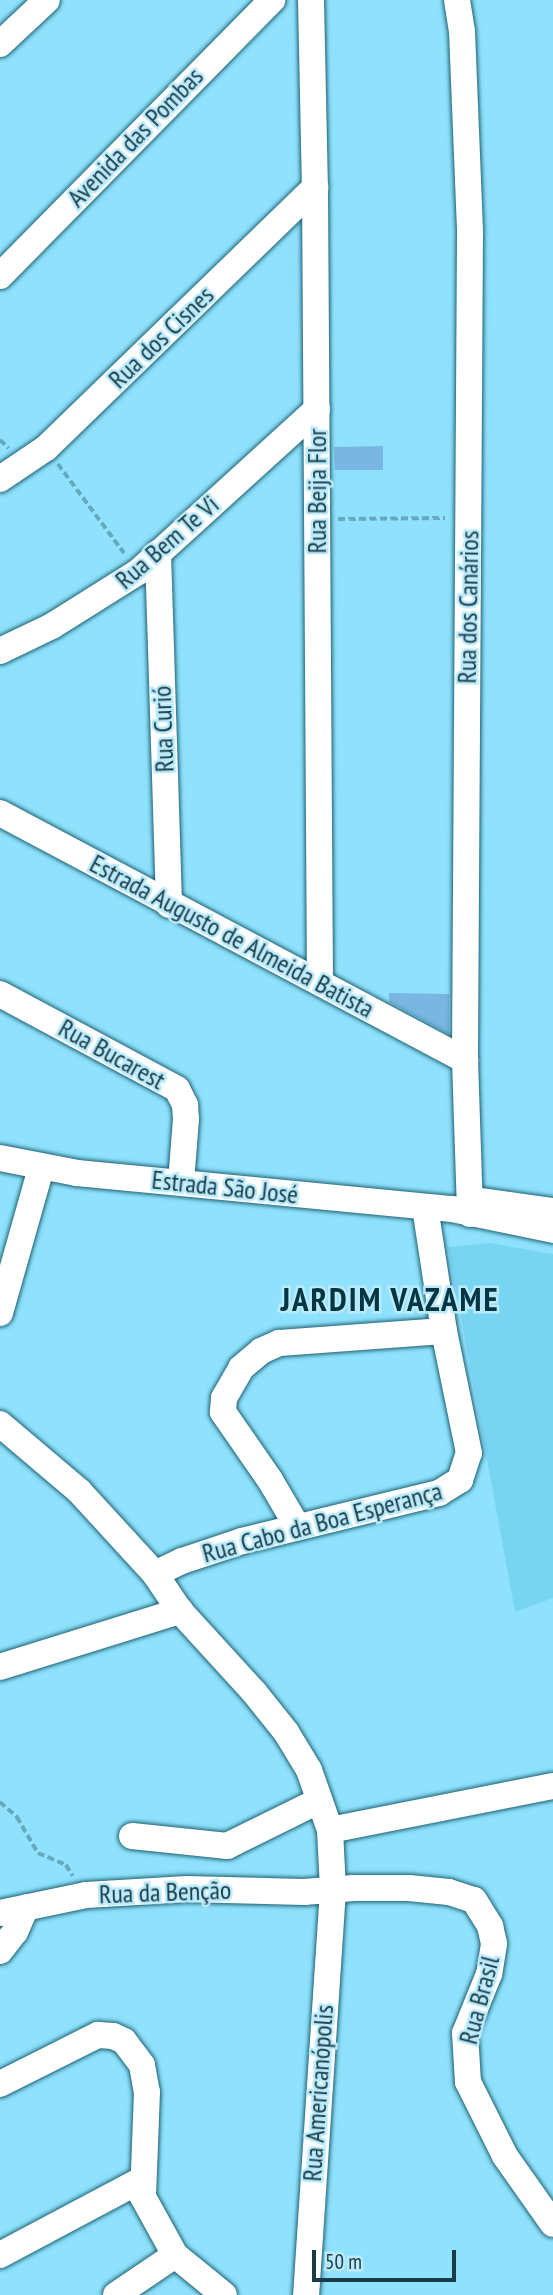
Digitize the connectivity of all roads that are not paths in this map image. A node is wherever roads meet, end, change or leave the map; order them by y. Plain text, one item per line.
1 (47, 0) edge
2 (272, 0) edge
3 (311, 0) edge
4 (457, 0) edge
5 (0, 44) edge
6 (315, 187) junction
7 (0, 276) edge
8 (317, 409) junction
9 (0, 479) edge
10 (158, 554) junction
11 (0, 651) edge
12 (0, 813) edge
13 (169, 905) junction
14 (320, 982) junction
15 (0, 994) edge
16 (465, 1060) junction
17 (0, 1158) edge
18 (41, 1168) junction
19 (181, 1182) junction
20 (425, 1207) junction
21 (464, 1208) junction
22 (553, 1211) edge
23 (553, 1230) edge
24 (0, 1312) edge
25 (444, 1331) junction
26 (0, 1423) edge
27 (297, 1526) junction
28 (155, 1574) junction
29 (180, 1611) junction
30 (0, 1667) edge
31 (553, 1786) edge
32 (318, 1801) junction
33 (132, 1836) dead end
34 (332, 1842) junction
35 (332, 1890) junction
36 (26, 1907) junction
37 (0, 1913) edge
38 (0, 1951) edge
39 (0, 2084) edge
40 (141, 2180) junction
41 (553, 2224) edge
42 (0, 2255) edge
43 (175, 2255) junction
44 (116, 2295) edge
45 (224, 2295) edge
46 (304, 2295) edge

1 - 5 street
2 - 7 street, Avenida das Pombas
3 - 6 street, Rua Beija Flor
4 - 16 street, Rua dos Canários
6 - 8 street, Rua Beija Flor
6 - 9 street, Rua dos Cisnes
8 - 10 street, Rua Bem Te Vi
8 - 14 street, Rua Beija Flor
10 - 11 street, Rua Bem Te Vi
10 - 13 street, Rua Curió
12 - 13 street, Estrada Augusto de Almeida Batista
13 - 14 street, Estrada Augusto de Almeida Batista
14 - 16 street, Estrada Augusto de Almeida Batista
15 - 19 street, Rua Bucarest
16 - 21 street, Rua dos Canários
17 - 18 street, Estrada São José
18 - 19 street, Estrada São José
18 - 24 street
19 - 20 street, Estrada São José
20 - 21 street, Estrada São José
20 - 25 street
21 - 22 street, Estrada São José
21 - 23 street, Estrada São José
25 - 27 street, Rua Cabo da Boa Esperança
25 - 27 street
26 - 28 street
27 - 28 street, Rua Cabo da Boa Esperança
28 - 29 street
29 - 30 street
29 - 32 street
31 - 34 street
32 - 33 street
32 - 34 street
34 - 35 street, Rua Americanópolis
35 - 36 street, Rua da Benção
35 - 41 street, Rua Brasil
35 - 46 street, Rua Americanópolis
36 - 37 street, Rua da Benção
36 - 38 street
39 - 40 street
40 - 42 street
40 - 43 street
43 - 44 street
43 - 45 street

